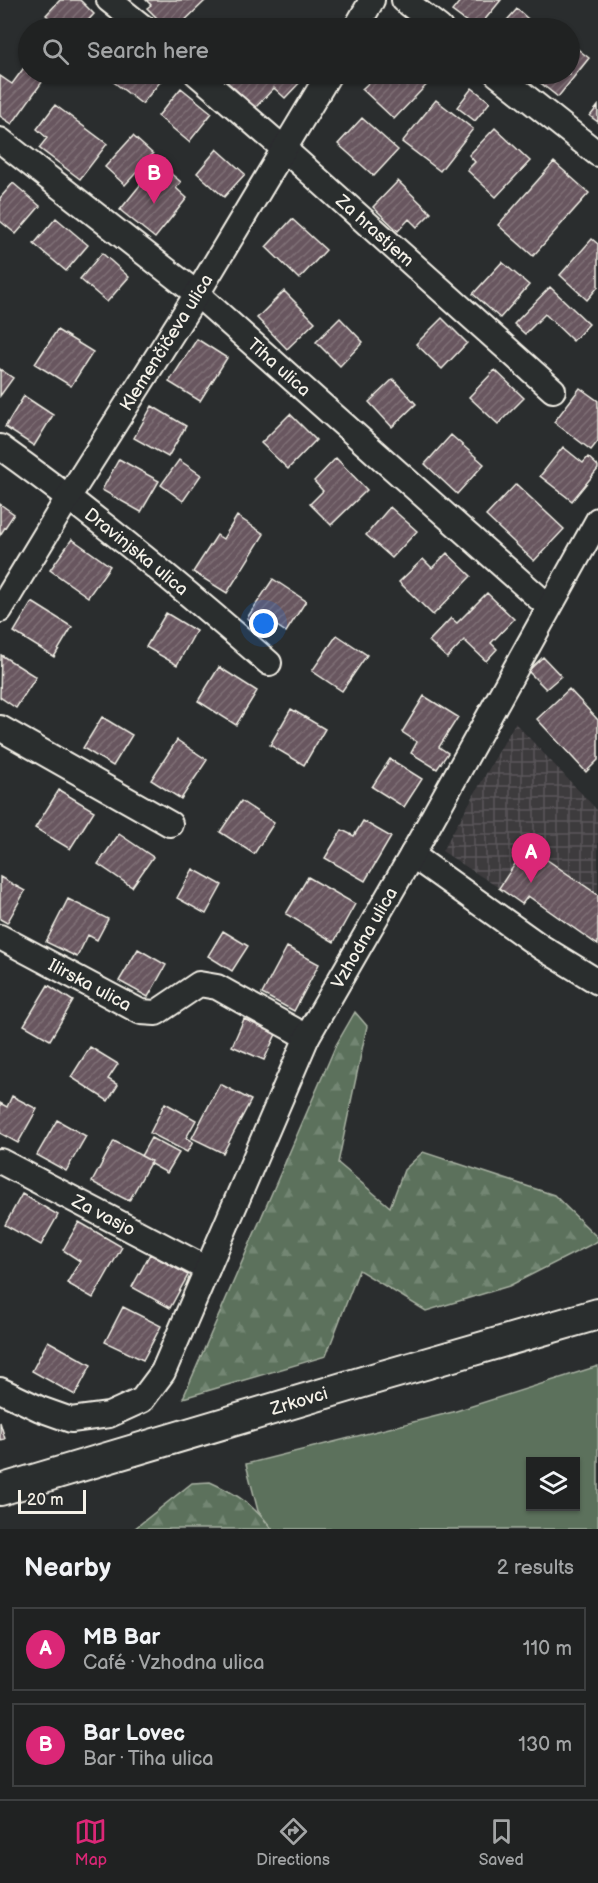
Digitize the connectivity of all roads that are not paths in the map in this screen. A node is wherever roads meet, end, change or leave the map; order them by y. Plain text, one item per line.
1 (109, 0) edge
2 (372, 0) edge
3 (404, 0) edge
4 (132, 18) edge
5 (362, 18) edge
6 (427, 18) edge
7 (209, 84) edge
8 (323, 84) edge
9 (510, 84) edge
10 (0, 140) edge
11 (284, 149) junction
12 (598, 154) edge
13 (197, 294) junction
14 (552, 390) dead end
15 (0, 447) edge
16 (69, 496) junction
17 (598, 520) edge
18 (549, 607) junction
19 (0, 610) edge
20 (269, 663) dead end
21 (0, 728) edge
22 (170, 824) dead end
23 (412, 855) junction
24 (0, 937) edge
25 (598, 982) edge
26 (307, 1037) junction
27 (0, 1161) edge
28 (207, 1269) junction
29 (598, 1314) edge
30 (0, 1390) edge
31 (0, 1490) edge

1 - 4 street
2 - 5 street
3 - 6 street
7 - 11 street, Za hrastjem
8 - 11 street, Klemenčičeva ulica
9 - 12 street
10 - 13 street, Tiha ulica
11 - 13 street, Klemenčičeva ulica
11 - 14 street, Za hrastjem
13 - 16 street, Klemenčičeva ulica
13 - 18 street, Tiha ulica
15 - 16 street, Dravinjska ulica
16 - 19 street, Klemenčičeva ulica
16 - 20 street, Dravinjska ulica
17 - 18 street, Vzhodna ulica
18 - 23 street, Vzhodna ulica
21 - 22 street
23 - 25 street
23 - 26 street, Vzhodna ulica
24 - 26 street, Ilirska ulica
26 - 28 street, Vzhodna ulica
27 - 28 street, Za vasjo
28 - 30 street, Vzhodna ulica
29 - 31 street, Zrkovci

